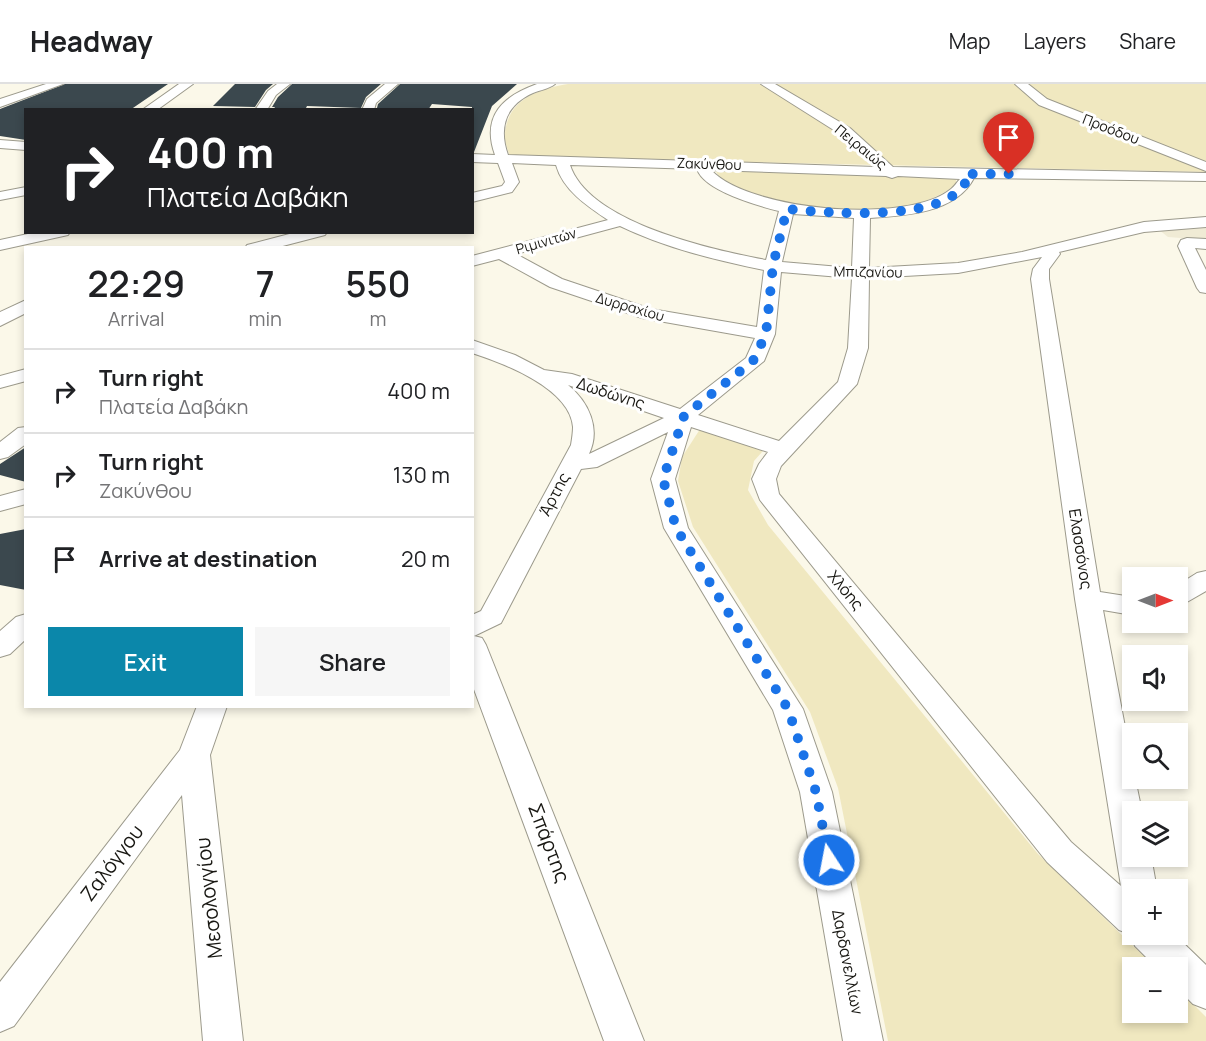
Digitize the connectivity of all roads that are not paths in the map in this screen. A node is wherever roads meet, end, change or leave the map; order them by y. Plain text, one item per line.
1 (57, 84) edge
2 (187, 84) edge
3 (284, 84) edge
4 (392, 84) edge
5 (549, 84) edge
6 (767, 84) edge
7 (1020, 84) edge
8 (0, 103) edge
9 (151, 108) edge
10 (262, 108) edge
11 (369, 108) edge
12 (474, 160) edge
13 (505, 161) junction
14 (562, 162) junction
15 (880, 167) junction
16 (1206, 167) edge
17 (704, 168) junction
18 (945, 173) junction
19 (965, 174) junction
20 (1206, 177) edge
21 (24, 191) edge
22 (0, 196) edge
23 (474, 197) edge
24 (787, 209) junction
25 (862, 215) junction
26 (620, 221) junction
27 (1206, 222) edge
28 (52, 234) edge
29 (311, 234) edge
30 (1206, 244) edge
31 (0, 245) edge
32 (261, 246) edge
33 (1048, 250) junction
34 (502, 254) junction
35 (474, 261) edge
36 (773, 265) junction
37 (861, 274) junction
38 (1206, 288) edge
39 (24, 299) edge
40 (0, 305) edge
41 (24, 306) edge
42 (0, 320) edge
43 (766, 334) junction
44 (474, 347) edge
45 (537, 375) junction
46 (24, 376) edge
47 (0, 382) edge
48 (684, 416) junction
49 (24, 434) edge
50 (783, 450) junction
51 (0, 452) edge
52 (571, 462) junction
53 (24, 497) edge
54 (0, 504) edge
55 (1206, 579) edge
56 (1188, 590) edge
57 (1088, 598) junction
58 (1122, 604) edge
59 (24, 625) edge
60 (474, 626) edge
61 (0, 647) edge
62 (474, 650) edge
63 (211, 708) edge
64 (194, 755) junction
65 (1123, 801) edge
66 (1122, 910) edge
67 (1159, 945) edge
68 (1206, 991) edge
69 (0, 1013) edge
70 (223, 1041) edge
71 (624, 1041) edge
72 (863, 1041) edge

1 - 8 street
2 - 9 street
3 - 10 street
4 - 11 street
5 - 13 street
6 - 15 street, Πειραιώς
7 - 16 street, Προόδου
12 - 13 street, Ζακύνθου
13 - 14 street, Ζακύνθου
13 - 23 street
14 - 15 street, Ζακύνθου
14 - 17 street, Ζακύνθου
14 - 26 street, Μπιζανίου
15 - 17 street, Ζακύνθου
15 - 18 street, Ζακύνθου
15 - 18 street, Ζακύνθου
17 - 24 street
18 - 19 street, Ζακύνθου
19 - 20 street, Ζακύνθου
19 - 25 street
21 - 22 street
24 - 25 street
24 - 36 street
25 - 37 street, Χλόης
26 - 34 street, Ριμινιτών
26 - 36 street, Μπιζανίου
27 - 33 street, Μπιζανίου
28 - 31 street
29 - 32 street
30 - 38 street
33 - 37 street, Μπιζανίου
33 - 57 street, Ελασσόνος
34 - 35 street, Ριμινιτών
34 - 43 street, Δυρραχίου
36 - 37 street, Μπιζανίου
36 - 43 street
37 - 50 street, Χλόης
39 - 40 street
41 - 42 street
43 - 48 street
44 - 45 street, Δωδώνης
45 - 48 street, Δωδώνης
45 - 52 street, Δωδώνης
46 - 47 street
48 - 50 street, Δωδώνης
48 - 52 street, Άρτης
48 - 72 street, Δαρδανελλίων
49 - 51 street
50 - 66 street, Χλόης
52 - 60 street, Άρτης
53 - 54 street
55 - 56 street
57 - 58 street
57 - 65 street, Ελασσόνος
59 - 61 street
62 - 71 street, Σπάρτης
63 - 64 street, Ζαλόγγου
64 - 69 street, Ζαλόγγου
64 - 70 street, Μεσολογγίου
67 - 68 street

